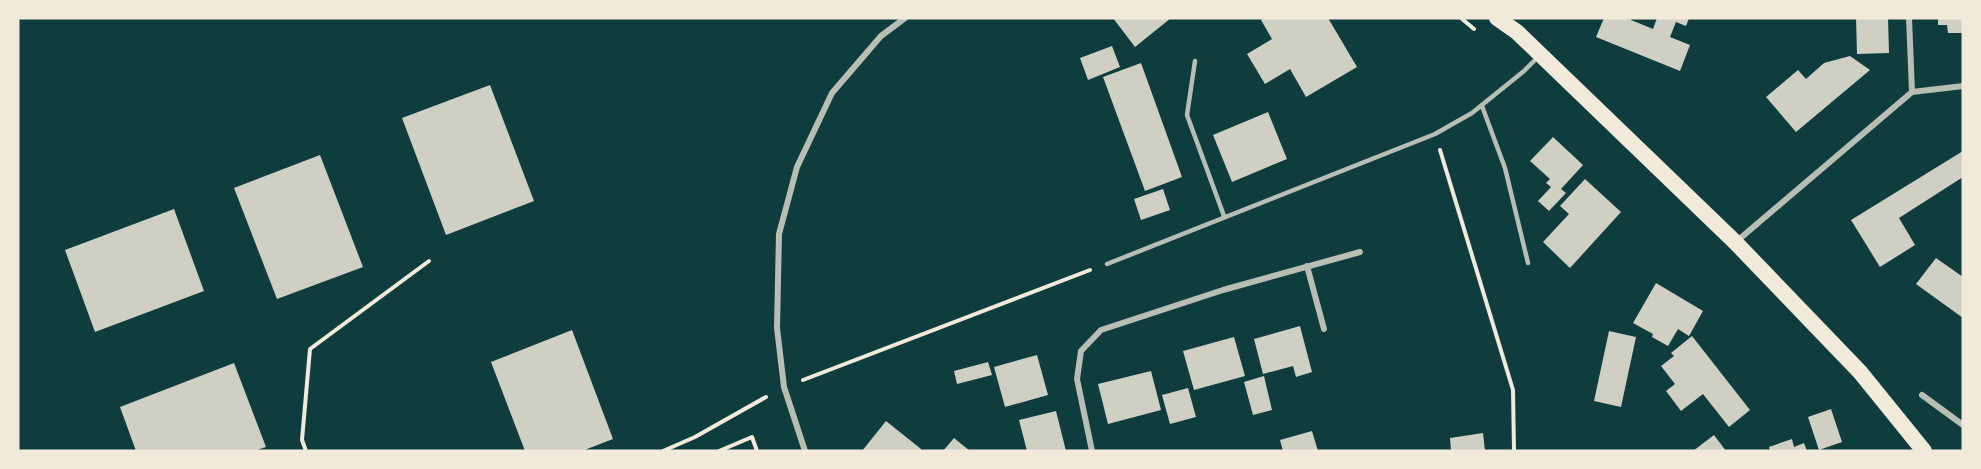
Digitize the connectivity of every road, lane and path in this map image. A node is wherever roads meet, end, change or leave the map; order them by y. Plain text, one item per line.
1 (905, 18) edge
2 (1497, 18) edge
3 (1909, 18) edge
4 (1513, 25) edge
5 (1540, 55) junction
6 (1195, 61) dead end
7 (1963, 86) edge
8 (1912, 92) junction
9 (1482, 106) junction
10 (1435, 134) junction
11 (1224, 216) junction
12 (1735, 242) junction
13 (1360, 252) dead end
14 (429, 261) dead end
15 (1528, 263) dead end
16 (1107, 264) joint
17 (1307, 266) junction
18 (1324, 329) dead end
19 (784, 387) junction
20 (1922, 395) dead end
21 (1963, 425) edge
22 (306, 451) edge
23 (663, 451) edge
24 (718, 451) edge
25 (757, 451) edge
26 (805, 451) edge
27 (1092, 451) edge
28 (1514, 451) edge
29 (1924, 451) edge

1 - 19 street
2 - 4 highway
3 - 8 street
4 - 5 highway
5 - 9 lane
5 - 12 highway
6 - 11 lane
7 - 8 street
8 - 12 street
9 - 10 lane
9 - 15 lane
10 - 11 lane
10 - 28 path
11 - 16 lane
12 - 29 highway
13 - 17 street
14 - 22 path
16 - 19 path
17 - 18 street
17 - 27 street
19 - 23 path
19 - 26 street
20 - 21 street
24 - 25 path

